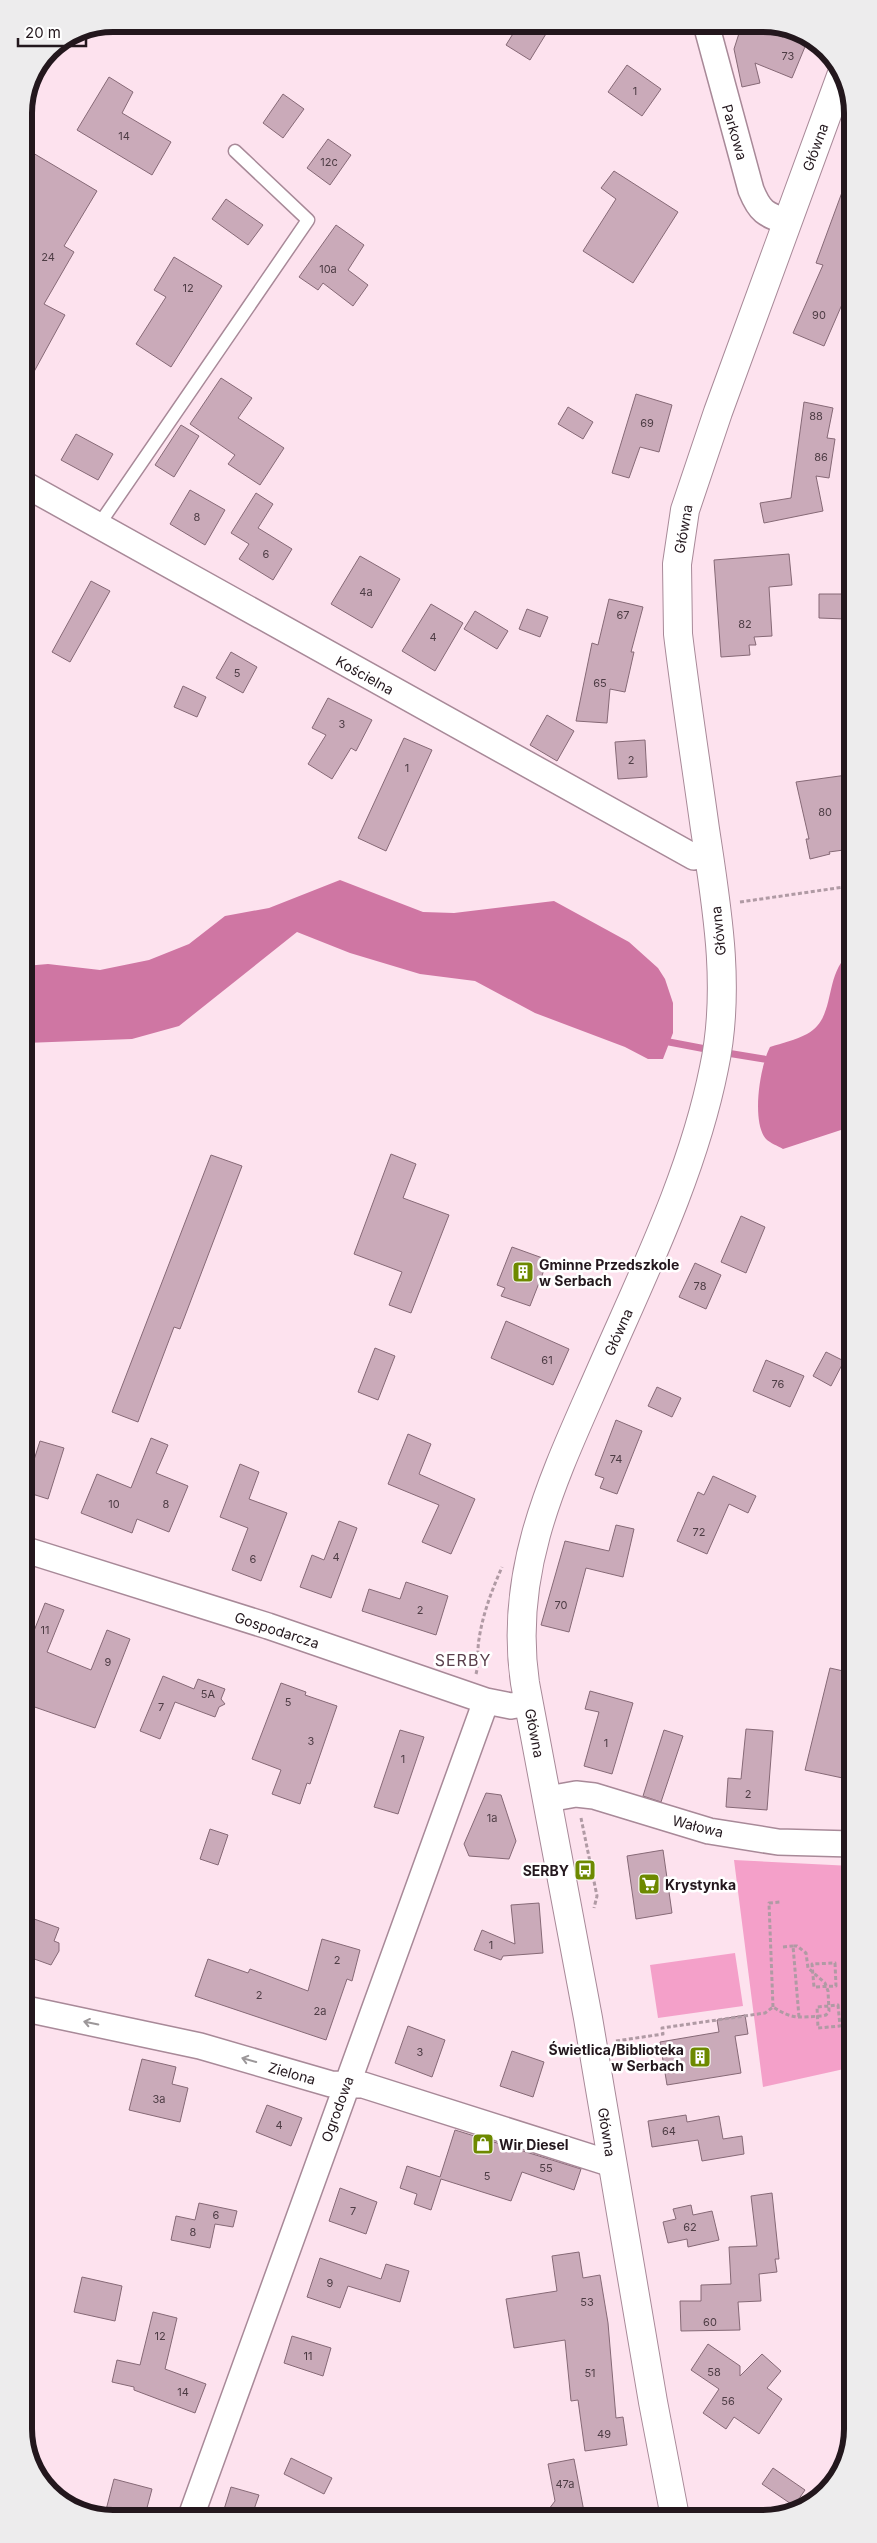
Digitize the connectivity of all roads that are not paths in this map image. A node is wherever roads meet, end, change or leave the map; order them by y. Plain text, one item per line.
1 (708, 33) edge
2 (838, 84) edge
3 (235, 151) dead end
4 (787, 222) junction
5 (32, 489) edge
6 (98, 526) junction
7 (709, 853) junction
8 (32, 1552) edge
9 (486, 1701) junction
10 (529, 1703) junction
11 (548, 1799) junction
12 (844, 1844) edge
13 (32, 2010) edge
14 (347, 2085) junction
15 (612, 2164) junction
16 (193, 2510) edge
17 (674, 2510) edge

1 - 4 street, Parkowa
2 - 4 main road, Główna
3 - 6 lane
4 - 7 main road, Główna
5 - 6 street, Kościelna
6 - 7 street, Kościelna
7 - 10 main road, Główna
8 - 9 street, Gospodarcza
9 - 10 street, Gospodarcza
9 - 14 street, Ogrodowa
10 - 11 main road, Główna
11 - 12 street, Wałowa
11 - 15 main road, Główna
14 -> 13 street, Zielona
14 - 15 street, Zielona
14 - 16 street, Ogrodowa
15 - 17 main road, Główna

